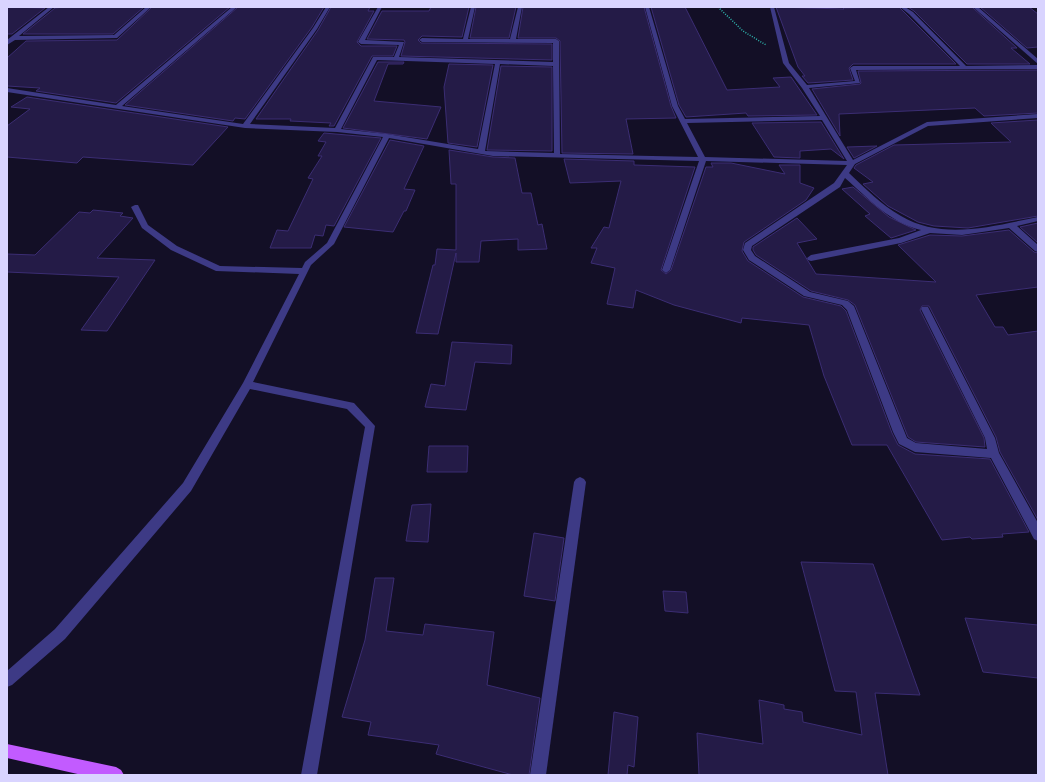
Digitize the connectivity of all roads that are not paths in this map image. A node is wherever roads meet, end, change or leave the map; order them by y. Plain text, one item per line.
1 (52, 7) edge
2 (149, 7) edge
3 (236, 7) edge
4 (328, 7) edge
5 (380, 7) edge
6 (473, 7) edge
7 (520, 7) edge
8 (647, 7) edge
9 (772, 7) edge
10 (902, 7) edge
11 (975, 7) edge
12 (13, 38) junction
13 (513, 39) junction
14 (422, 40) dead end
15 (465, 40) junction
16 (7, 43) edge
17 (396, 58) junction
18 (498, 62) junction
19 (1038, 62) edge
20 (556, 64) junction
21 (964, 67) junction
22 (1038, 67) edge
23 (805, 88) junction
24 (7, 90) edge
25 (117, 107) junction
26 (1038, 116) edge
27 (823, 118) junction
28 (683, 121) junction
29 (245, 126) junction
30 (337, 130) junction
31 (387, 136) junction
32 (481, 152) junction
33 (557, 155) junction
34 (702, 159) junction
35 (852, 163) junction
36 (845, 174) junction
37 (135, 207) dead end
38 (1038, 220) edge
39 (1011, 225) junction
40 (932, 230) junction
41 (1038, 249) edge
42 (811, 258) dead end
43 (666, 270) dead end
44 (304, 271) junction
45 (925, 310) dead end
46 (247, 385) junction
47 (994, 454) junction
48 (580, 482) dead end
49 (1038, 536) edge
50 (7, 680) edge
51 (7, 751) edge
52 (116, 775) edge
53 (310, 775) edge
54 (538, 775) edge

1 - 12 street
2 - 12 street
3 - 25 street
4 - 29 street
5 - 17 street
6 - 15 street
7 - 13 street
8 - 28 street
9 - 23 street
10 - 21 street
11 - 19 street
12 - 16 street
13 - 15 street
13 - 20 street
14 - 15 street
17 - 18 street
17 - 30 street
18 - 20 street
18 - 32 street
20 - 33 street
21 - 22 street
21 - 23 street
23 - 27 street
24 - 25 street
25 - 29 street
26 - 35 street
27 - 28 street
27 - 35 street
28 - 34 street
29 - 30 street
30 - 31 street
31 - 32 street
31 - 44 street
32 - 33 street
33 - 34 street
34 - 35 street
34 - 43 street
35 - 36 street
36 - 40 street
36 - 47 street
37 - 44 street
38 - 39 street
39 - 40 street
39 - 41 street
40 - 42 street
44 - 46 street
45 - 47 street
46 - 50 street
46 - 53 street
47 - 49 street
48 - 54 street
51 - 52 main road

